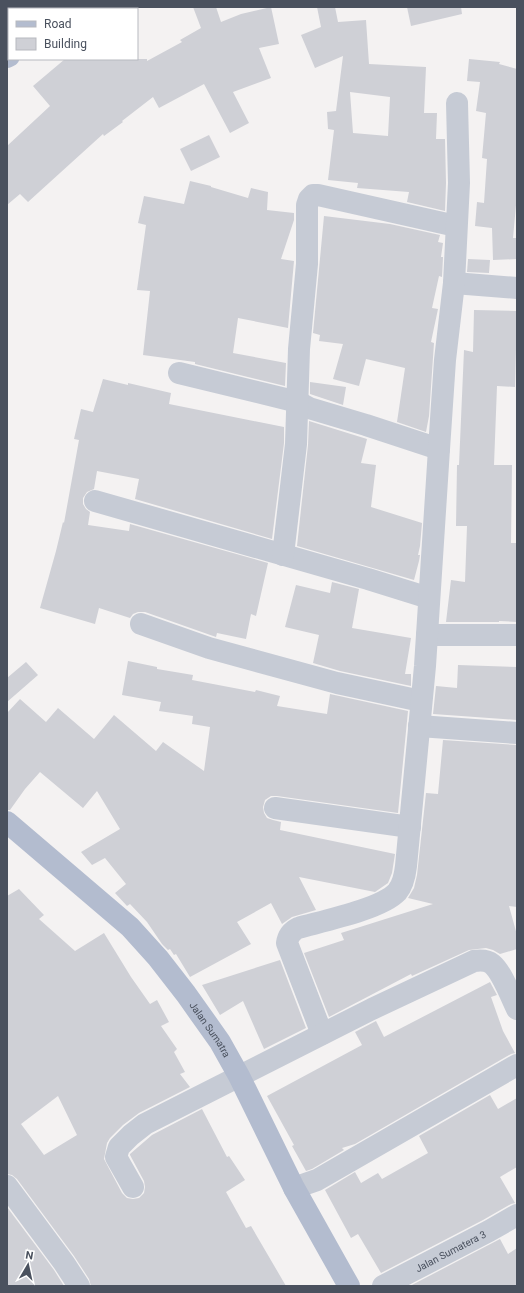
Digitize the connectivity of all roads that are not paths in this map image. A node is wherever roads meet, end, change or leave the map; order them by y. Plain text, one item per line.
1 (457, 103) dead end
2 (456, 226) junction
3 (454, 283) junction
4 (517, 288) edge
5 (179, 373) dead end
6 (298, 402) junction
7 (439, 449) junction
8 (95, 501) dead end
9 (283, 555) junction
10 (429, 598) junction
11 (141, 624) dead end
12 (427, 635) junction
13 (517, 635) edge
14 (421, 701) junction
15 (419, 726) junction
16 (517, 733) edge
17 (275, 808) dead end
18 (7, 822) edge
19 (410, 827) junction
20 (517, 1008) edge
21 (322, 1034) junction
22 (517, 1065) edge
23 (239, 1076) junction
24 (7, 1186) edge
25 (133, 1187) dead end
26 (294, 1188) junction
27 (517, 1215) edge
28 (79, 1286) edge
29 (348, 1286) edge
30 (383, 1286) edge

1 - 2 street
2 - 3 street
2 - 6 street
3 - 4 street
3 - 7 street
5 - 6 street
6 - 7 street
6 - 9 street
7 - 10 street
8 - 9 street
9 - 10 street
10 - 12 street
11 - 14 street
12 - 13 street
12 - 14 street
14 - 15 street
15 - 16 street
15 - 19 street
17 - 19 street
18 - 23 main road, Jalan Sumatra
19 - 21 street
20 - 21 street
21 - 23 street
22 - 26 street
23 - 25 street
23 - 26 main road, Jalan Sumatra
24 - 28 street
26 - 29 main road, Jalan Sumatra
27 - 30 street, Jalan Sumatera 3

